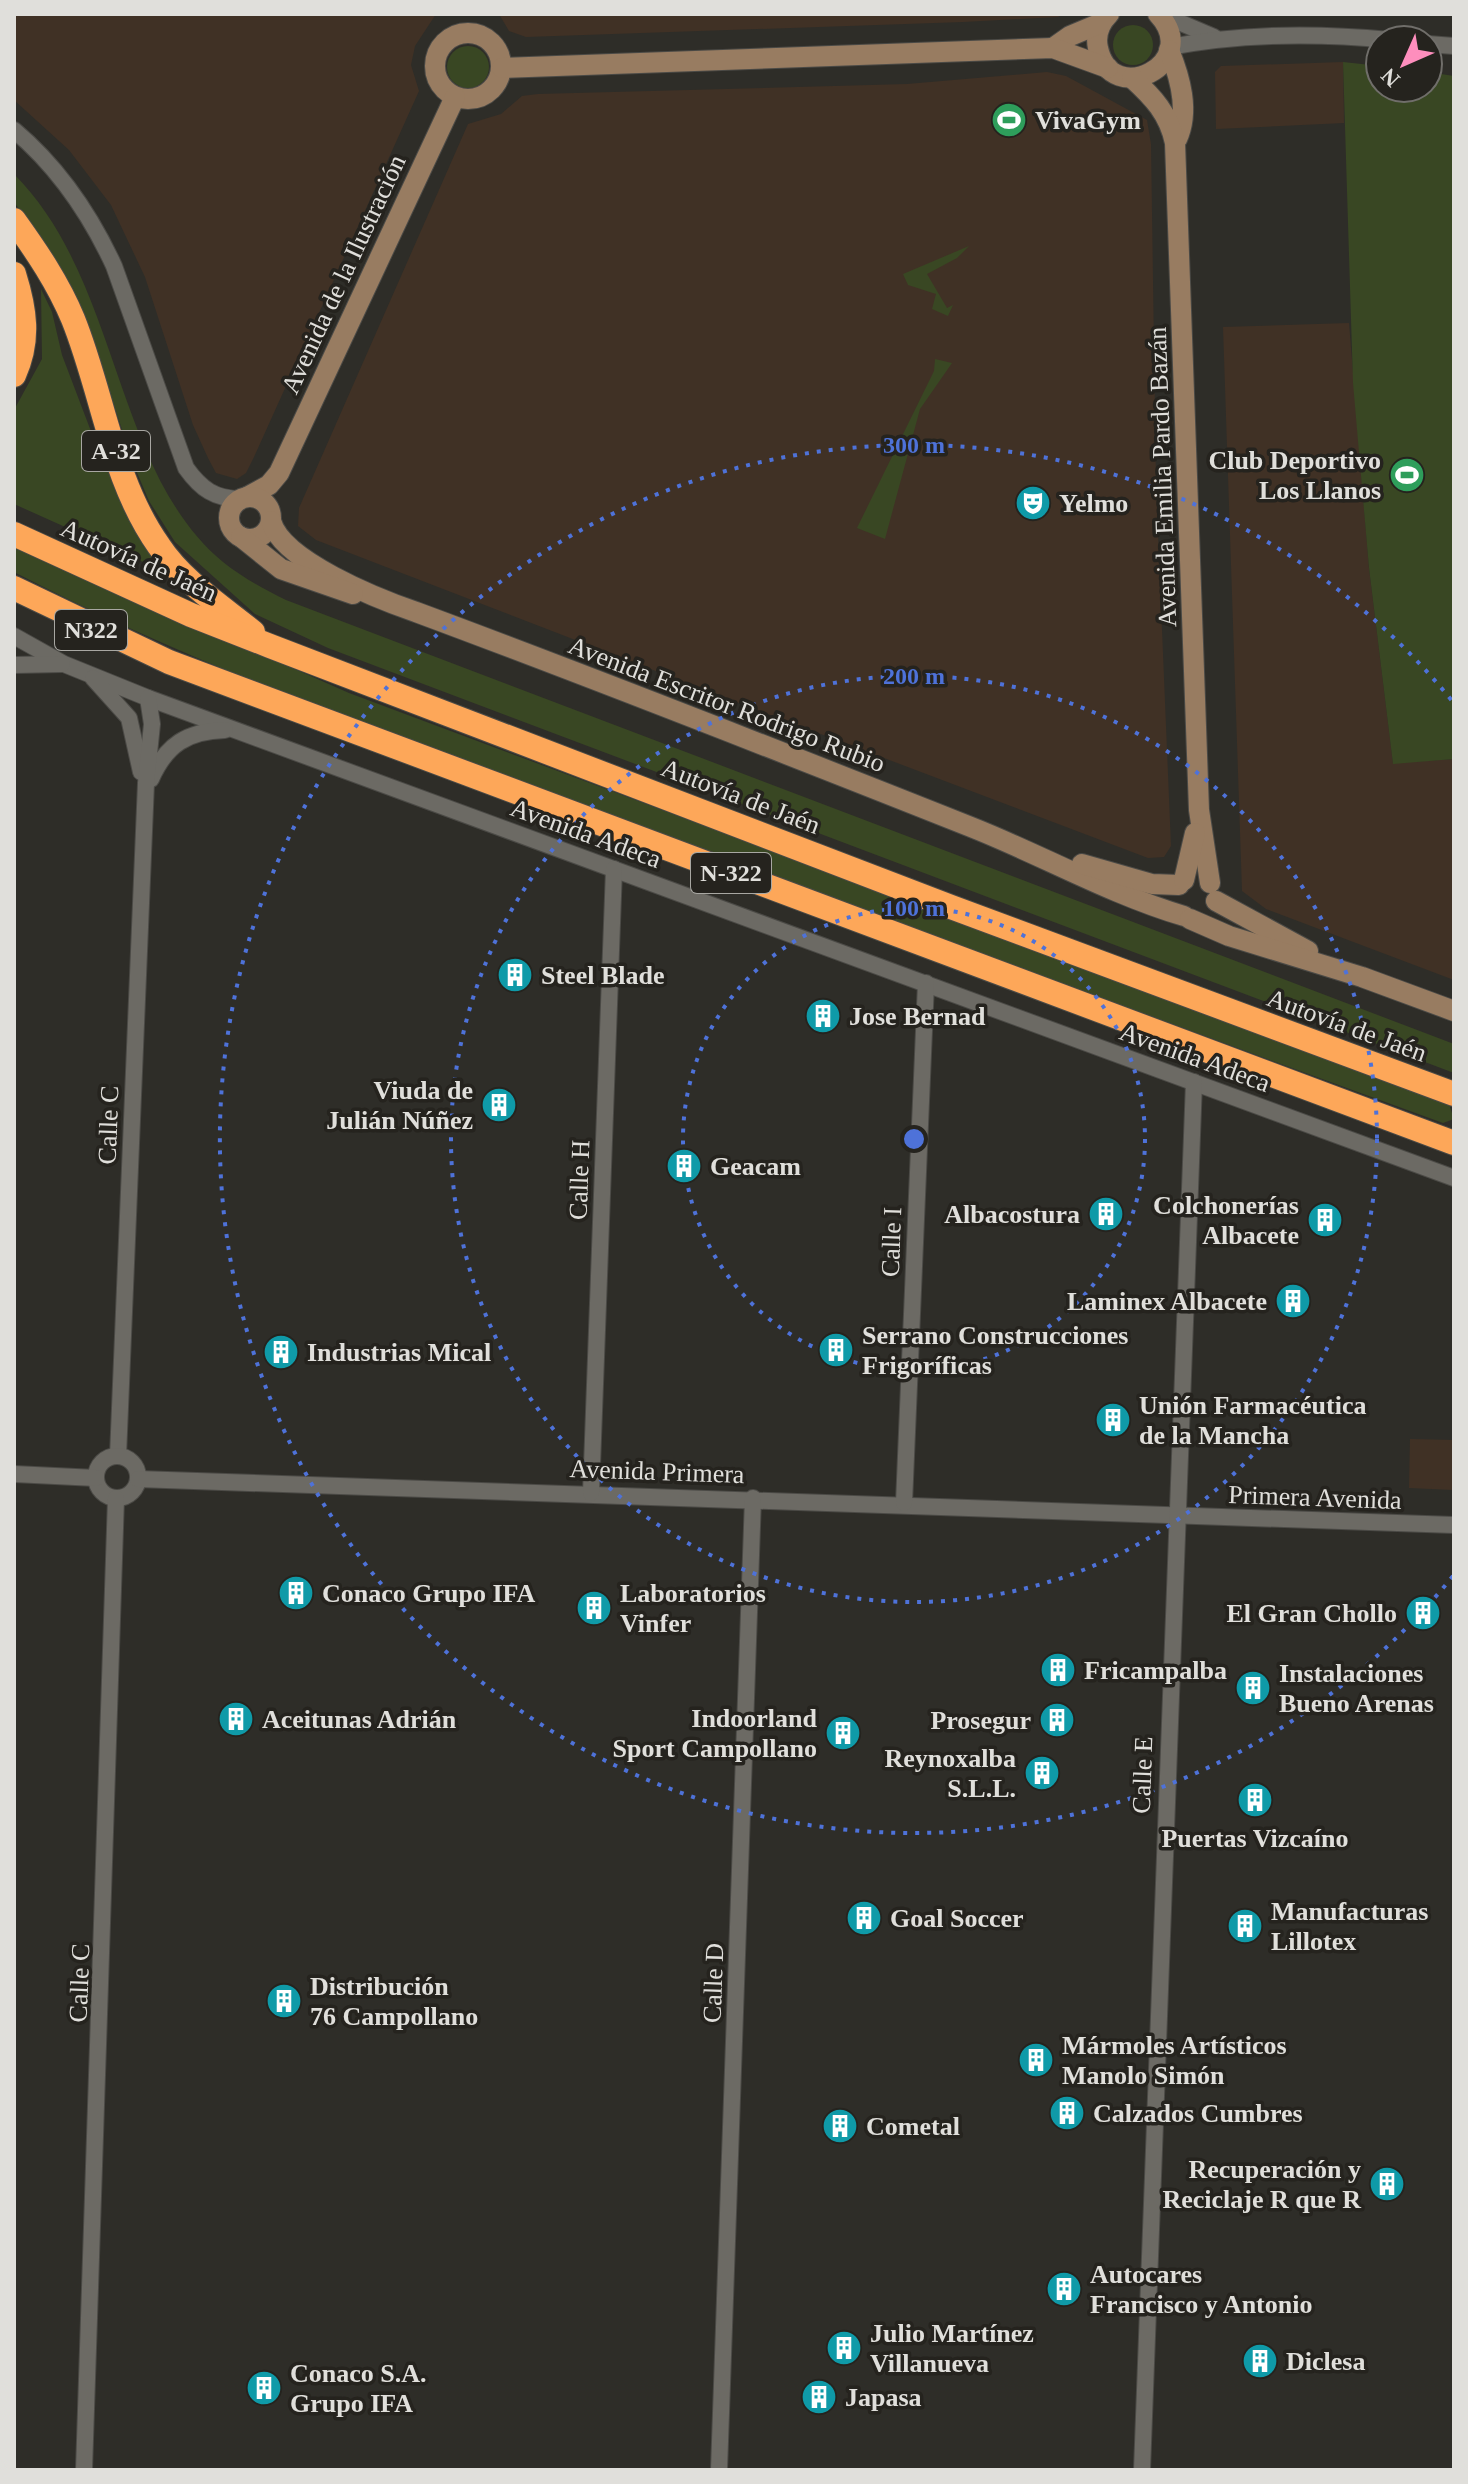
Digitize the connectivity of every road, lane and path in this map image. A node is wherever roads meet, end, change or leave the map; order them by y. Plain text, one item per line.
1 (1159, 14) edge
2 (1101, 18) edge
3 (1194, 21) edge
4 (469, 23) edge
5 (1216, 37) junction
6 (1364, 37) edge
7 (1053, 48) junction
8 (1169, 48) junction
9 (502, 68) junction
10 (1108, 68) junction
11 (1132, 78) junction
12 (455, 97) junction
13 (14, 130) edge
14 (1175, 143) junction
15 (14, 220) edge
16 (14, 274) edge
17 (14, 375) edge
18 (279, 473) junction
19 (244, 498) junction
20 (271, 518) junction
21 (14, 534) edge
22 (241, 537) junction
23 (14, 588) edge
24 (14, 595) edge
25 (407, 609) junction
26 (14, 636) edge
27 (270, 646) junction
28 (169, 662) junction
29 (64, 664) junction
30 (14, 665) edge
31 (86, 672) junction
32 (148, 698) junction
33 (133, 729) junction
34 (234, 730) junction
35 (145, 796) junction
36 (1199, 810) junction
37 (1028, 849) junction
38 (614, 869) junction
39 (1182, 882) junction
40 (1213, 892) junction
41 (1187, 917) junction
42 (1362, 977) junction
43 (926, 983) junction
44 (1454, 1011) edge
45 (1194, 1082) junction
46 (1454, 1094) edge
47 (1454, 1143) edge
48 (1454, 1178) edge
49 (118, 1456) junction
50 (14, 1472) edge
51 (96, 1478) junction
52 (138, 1479) junction
53 (591, 1493) junction
54 (116, 1498) junction
55 (753, 1498) junction
56 (904, 1503) junction
57 (1175, 1517) junction
58 (1454, 1525) edge
59 (84, 2470) edge
60 (719, 2470) edge
61 (1142, 2470) edge

1 - 3 street
1 - 8 street, Avenida Emilia Pardo Bazán
2 - 7 street
2 - 10 street
3 - 5 street
4 - 9 street
4 - 12 street
5 - 6 street
5 - 8 street
7 - 9 street
7 - 10 street
8 - 11 street
8 - 14 street, Avenida Emilia Pardo Bazán
9 - 12 street
10 - 11 street
11 - 14 street, Avenida Emilia Pardo Bazán
12 - 18 street, Avenida de la Ilustración
13 - 19 street
14 - 36 street, Avenida Emilia Pardo Bazán
15 - 27 highway, A-32
16 - 17 highway
18 - 19 street, Avenida de la Ilustración
18 - 20 street, Avenida de la Ilustración
19 - 20 street
19 - 22 street
20 - 22 street
20 - 25 street, Avenida Escritor Rodrigo Rubio
21 - 27 highway, Autovía de Jaén / N-322
22 - 25 street, Avenida Escritor Rodrigo Rubio
23 - 28 highway, N-322
24 - 28 highway, N322
25 - 37 street, Avenida Escritor Rodrigo Rubio
26 - 29 street, Avenida Adeca
27 - 46 highway, Autovía de Jaén / N-322
28 - 47 highway, N-322
29 - 30 street, Avenida Adeca
29 - 31 street, Avenida Adeca
31 - 32 street, Avenida Adeca
31 - 33 street, Calle C
32 - 33 street
32 - 34 street, Avenida Adeca
32 - 35 street, Calle C
33 - 35 street, Calle C
34 - 35 street, Calle C
34 - 38 street, Avenida Adeca
35 - 49 street, Calle C
36 - 39 street, Avenida Emilia Pardo Bazán
36 - 40 street, Avenida Emilia Pardo Bazán
37 - 39 street, Avenida Escritor Rodrigo Rubio
37 - 41 street, Avenida Escritor Rodrigo Rubio
38 - 43 street, Avenida Adeca
38 - 53 street, Calle H
39 - 40 street
39 - 41 street
40 - 41 street
40 - 42 street, Avenida Escritor Rodrigo Rubio
41 - 42 street, Avenida Escritor Rodrigo Rubio
42 - 44 street, Avenida Escritor Rodrigo Rubio
43 - 45 street, Avenida Adeca
43 - 56 street, Calle I
45 - 48 street, Avenida Adeca
45 - 57 street, Calle E
49 - 51 street
49 - 52 street
50 - 51 street
51 - 54 street
52 - 53 street, Avenida Primera
52 - 54 street
53 - 55 street, Avenida Primera
54 - 59 street, Calle C
55 - 56 street, Avenida Primera
55 - 60 street, Calle D
56 - 57 street, Avenida Primera
57 - 58 street, Primera Avenida
57 - 61 street, Calle E

